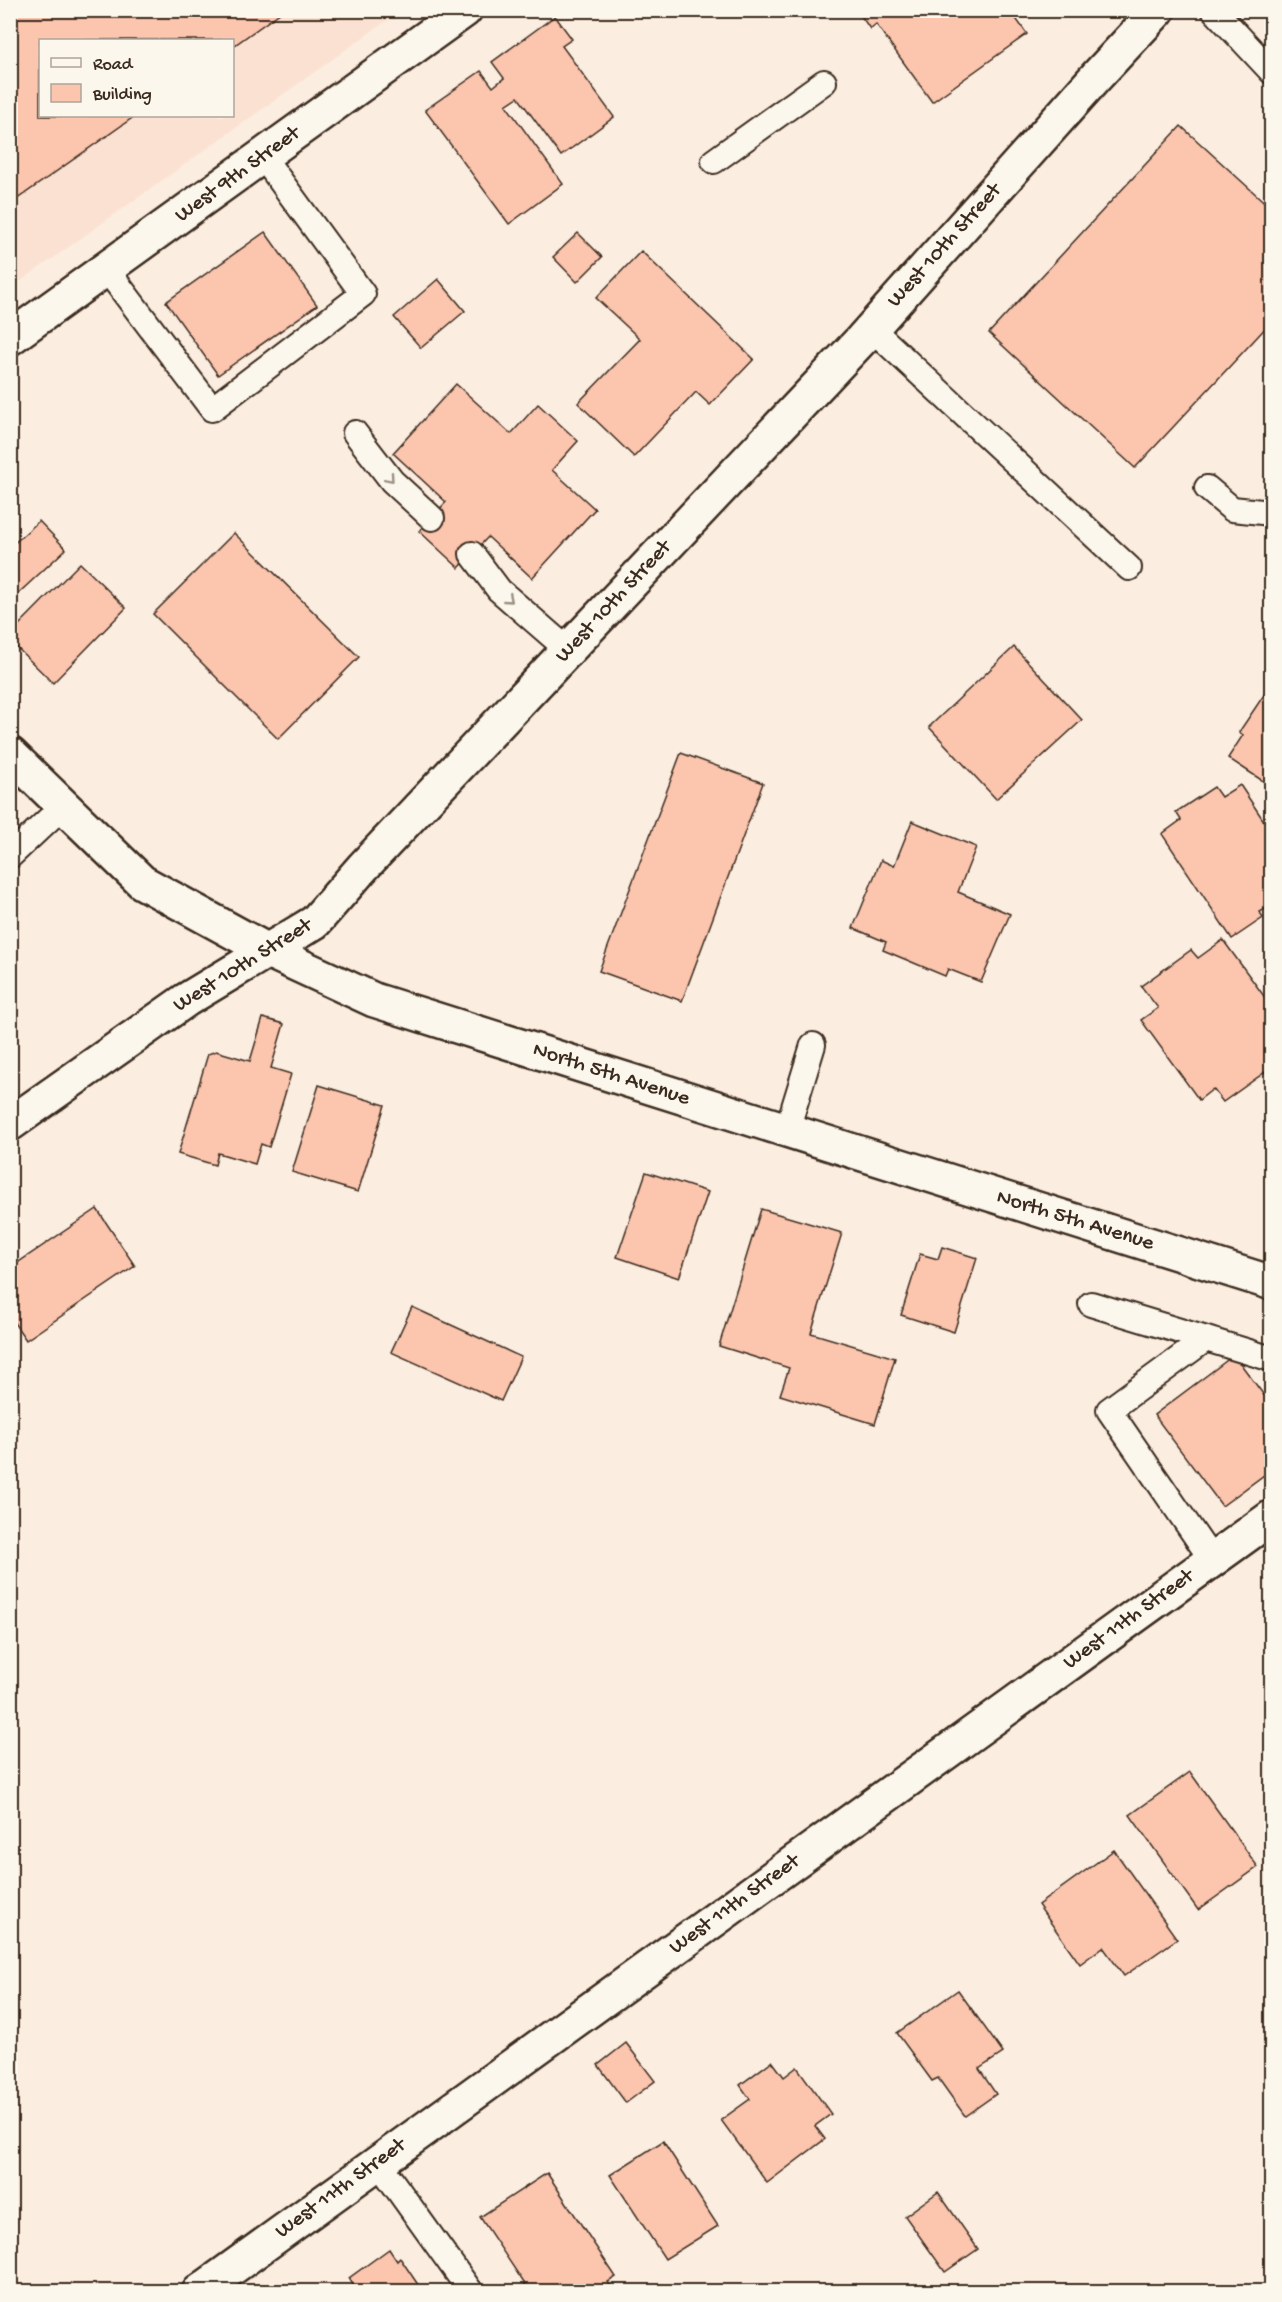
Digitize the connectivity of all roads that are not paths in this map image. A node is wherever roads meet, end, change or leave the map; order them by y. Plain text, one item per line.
1 (465, 10) edge
2 (1158, 10) edge
3 (1214, 10) edge
4 (1272, 72) edge
5 (824, 82) dead end
6 (263, 157) junction
7 (714, 161) dead end
8 (106, 270) junction
9 (871, 328) junction
10 (10, 338) edge
11 (355, 433) dead end
12 (1207, 488) dead end
13 (1272, 513) edge
14 (432, 518) dead end
15 (472, 554) dead end
16 (1130, 568) dead end
17 (568, 650) junction
18 (10, 754) edge
19 (64, 805) junction
20 (10, 856) edge
21 (268, 951) junction
22 (813, 1045) dead end
23 (10, 1124) edge
24 (787, 1130) junction
25 (1272, 1283) edge
26 (1091, 1304) dead end
27 (1206, 1339) junction
28 (1272, 1359) edge
29 (1272, 1517) edge
30 (1212, 1560) junction
31 (378, 2162) junction
32 (199, 2292) edge
33 (471, 2292) edge

1 - 6 street, West 9th Street
2 - 9 street, West 10th Street
3 - 4 lane
5 - 7 lane
6 - 8 street, West 9th Street
6 - 8 lane
8 - 10 street, West 9th Street
9 - 16 lane
9 - 17 street, West 10th Street
11 -> 14 lane
12 - 13 lane
15 -> 17 lane
17 - 21 street, West 10th Street
18 - 19 street, North 5th Avenue
19 - 20 lane
19 - 21 street, North 5th Avenue
21 - 23 street, West 10th Street
21 - 24 street, North 5th Avenue
22 - 24 lane
24 - 25 street, North 5th Avenue
26 - 27 lane
27 - 28 lane
27 - 30 lane
29 - 30 street, West 11th Street
30 - 31 street, West 11th Street
31 - 32 street, West 11th Street
31 - 33 lane

